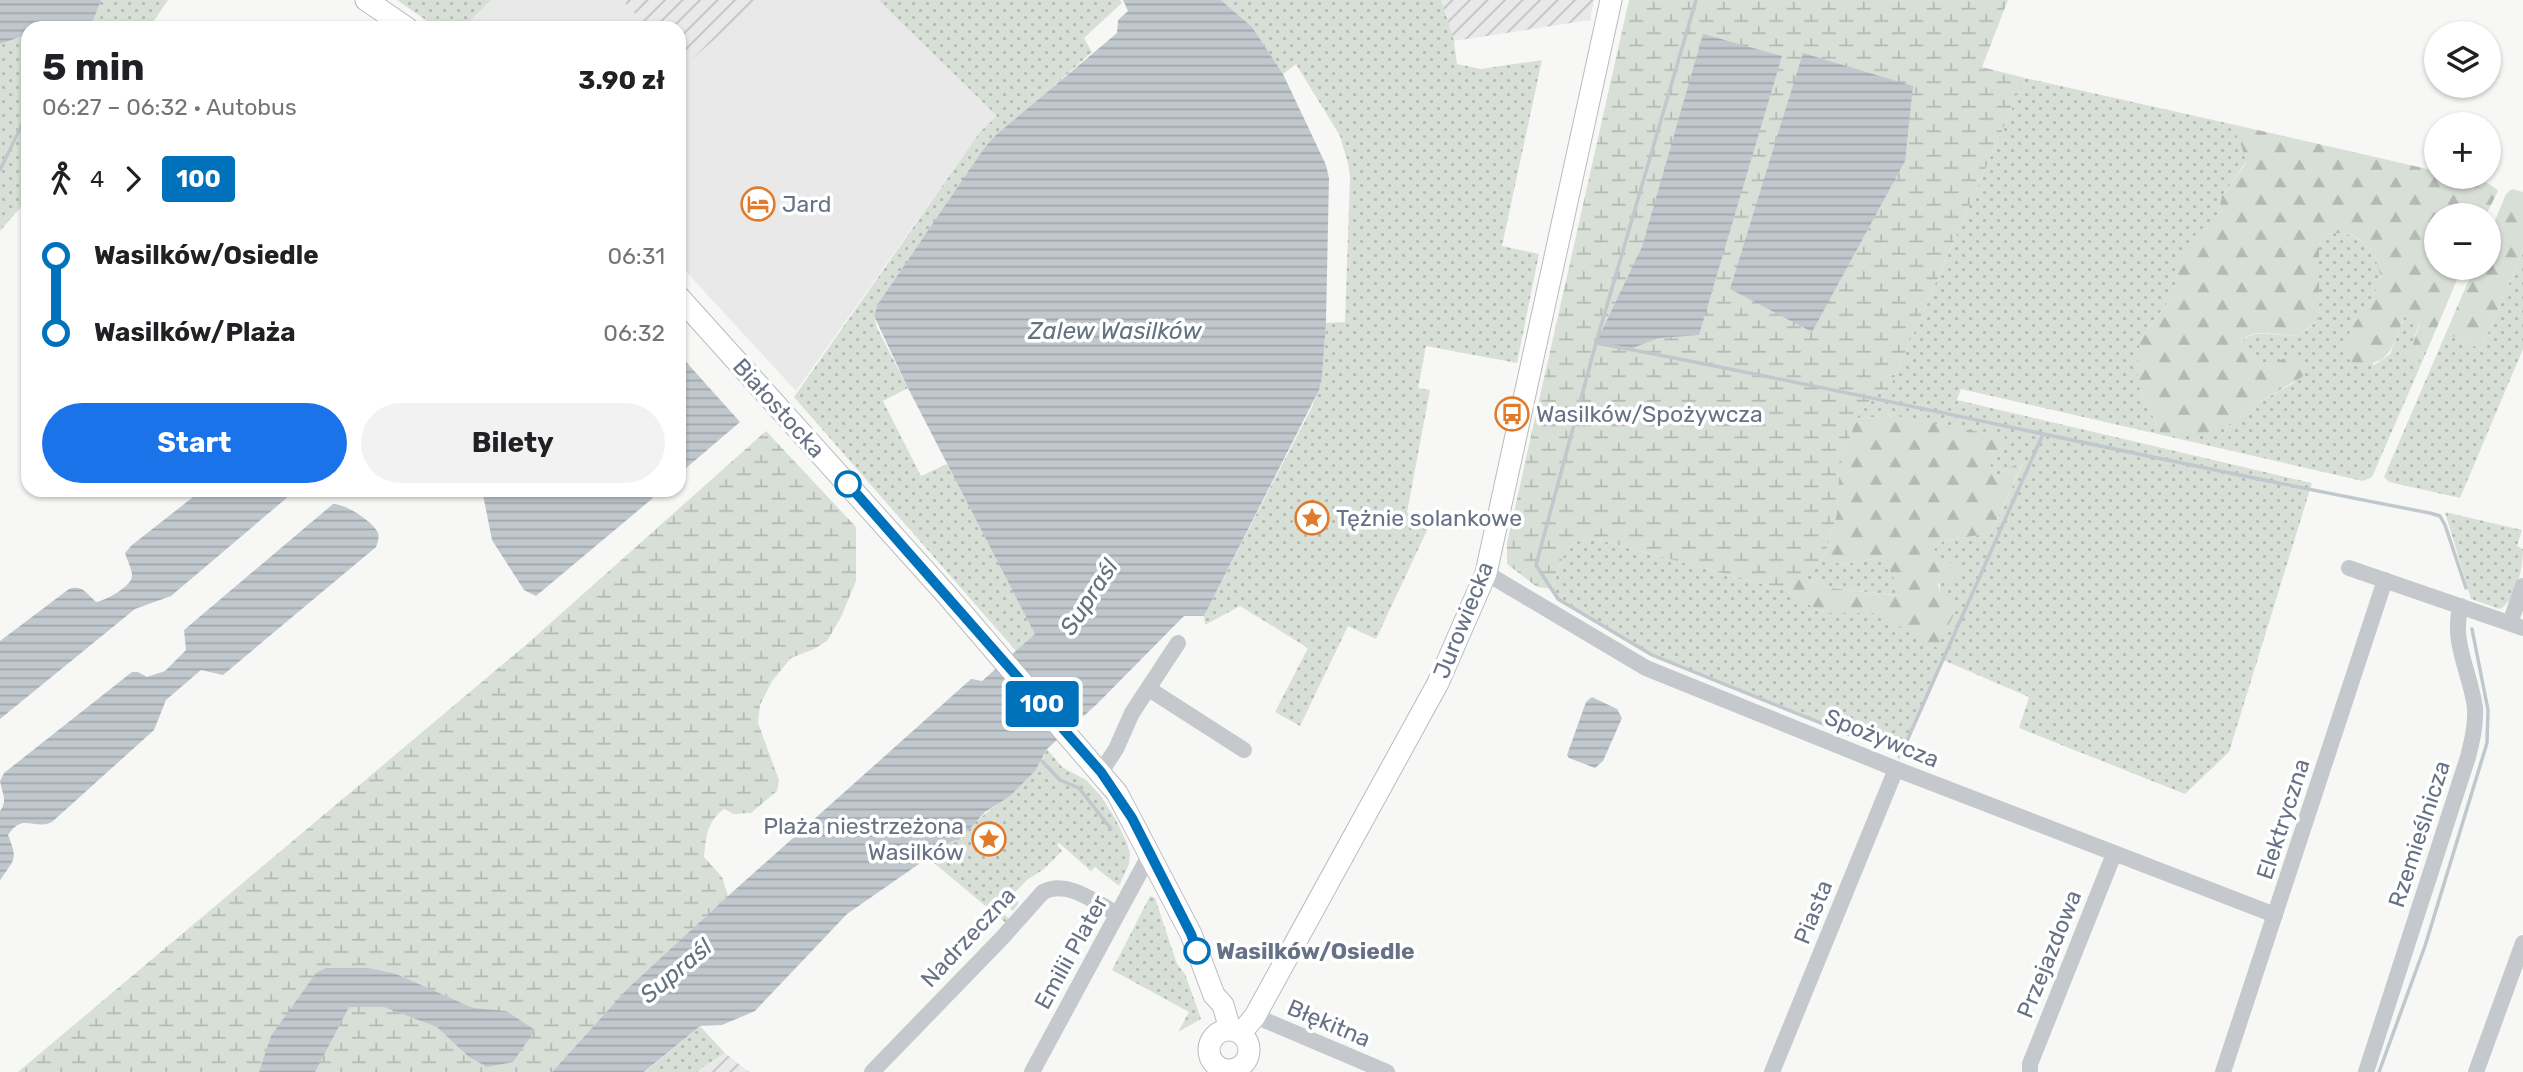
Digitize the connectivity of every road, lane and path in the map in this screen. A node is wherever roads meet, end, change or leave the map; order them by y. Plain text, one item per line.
1 (366, 0) edge
2 (1611, 0) edge
3 (397, 21) edge
4 (686, 305) edge
5 (2349, 568) dead end
6 (1486, 573) junction
7 (2385, 580) junction
8 (2523, 586) edge
9 (2461, 606) junction
10 (2516, 626) edge
11 (1178, 643) dead end
12 (1149, 689) junction
13 (1244, 750) dead end
14 (1896, 769) junction
15 (1101, 772) junction
16 (1150, 854) junction
17 (2114, 854) junction
18 (1117, 914) junction
19 (2275, 915) junction
20 (2523, 943) edge
21 (1255, 1016) junction
22 (1230, 1032) junction
23 (1241, 1069) edge
24 (872, 1072) edge
25 (1032, 1072) edge
26 (1387, 1072) edge
27 (1772, 1072) edge
28 (2031, 1072) edge
29 (2223, 1072) edge
30 (2366, 1072) edge
31 (2476, 1072) edge

1 - 3 street
2 - 6 street, Jurowiecka
4 - 15 street, Białostocka
5 - 7 street
6 - 14 street, Spożywcza
6 - 21 street, Jurowiecka
7 - 9 street
7 - 19 street, Elektryczna
8 - 10 street
9 - 10 street
9 - 30 street, Rzemieślnicza
11 - 12 street
12 - 13 street
12 - 15 street
14 - 17 street, Spożywcza
14 - 27 street, Piasta
15 - 16 street, Białostocka
16 - 18 street, Emilii Plater
16 - 22 street, Białostocka
17 - 19 street, Spożywcza
17 - 28 street, Przejazdowa
18 - 24 street, Nadrzeczna
18 - 25 street, Emilii Plater
19 - 29 street, Elektryczna
20 - 31 street
21 - 22 street, Jurowiecka
21 - 26 street, Błękitna
22 - 23 street
22 - 23 street

